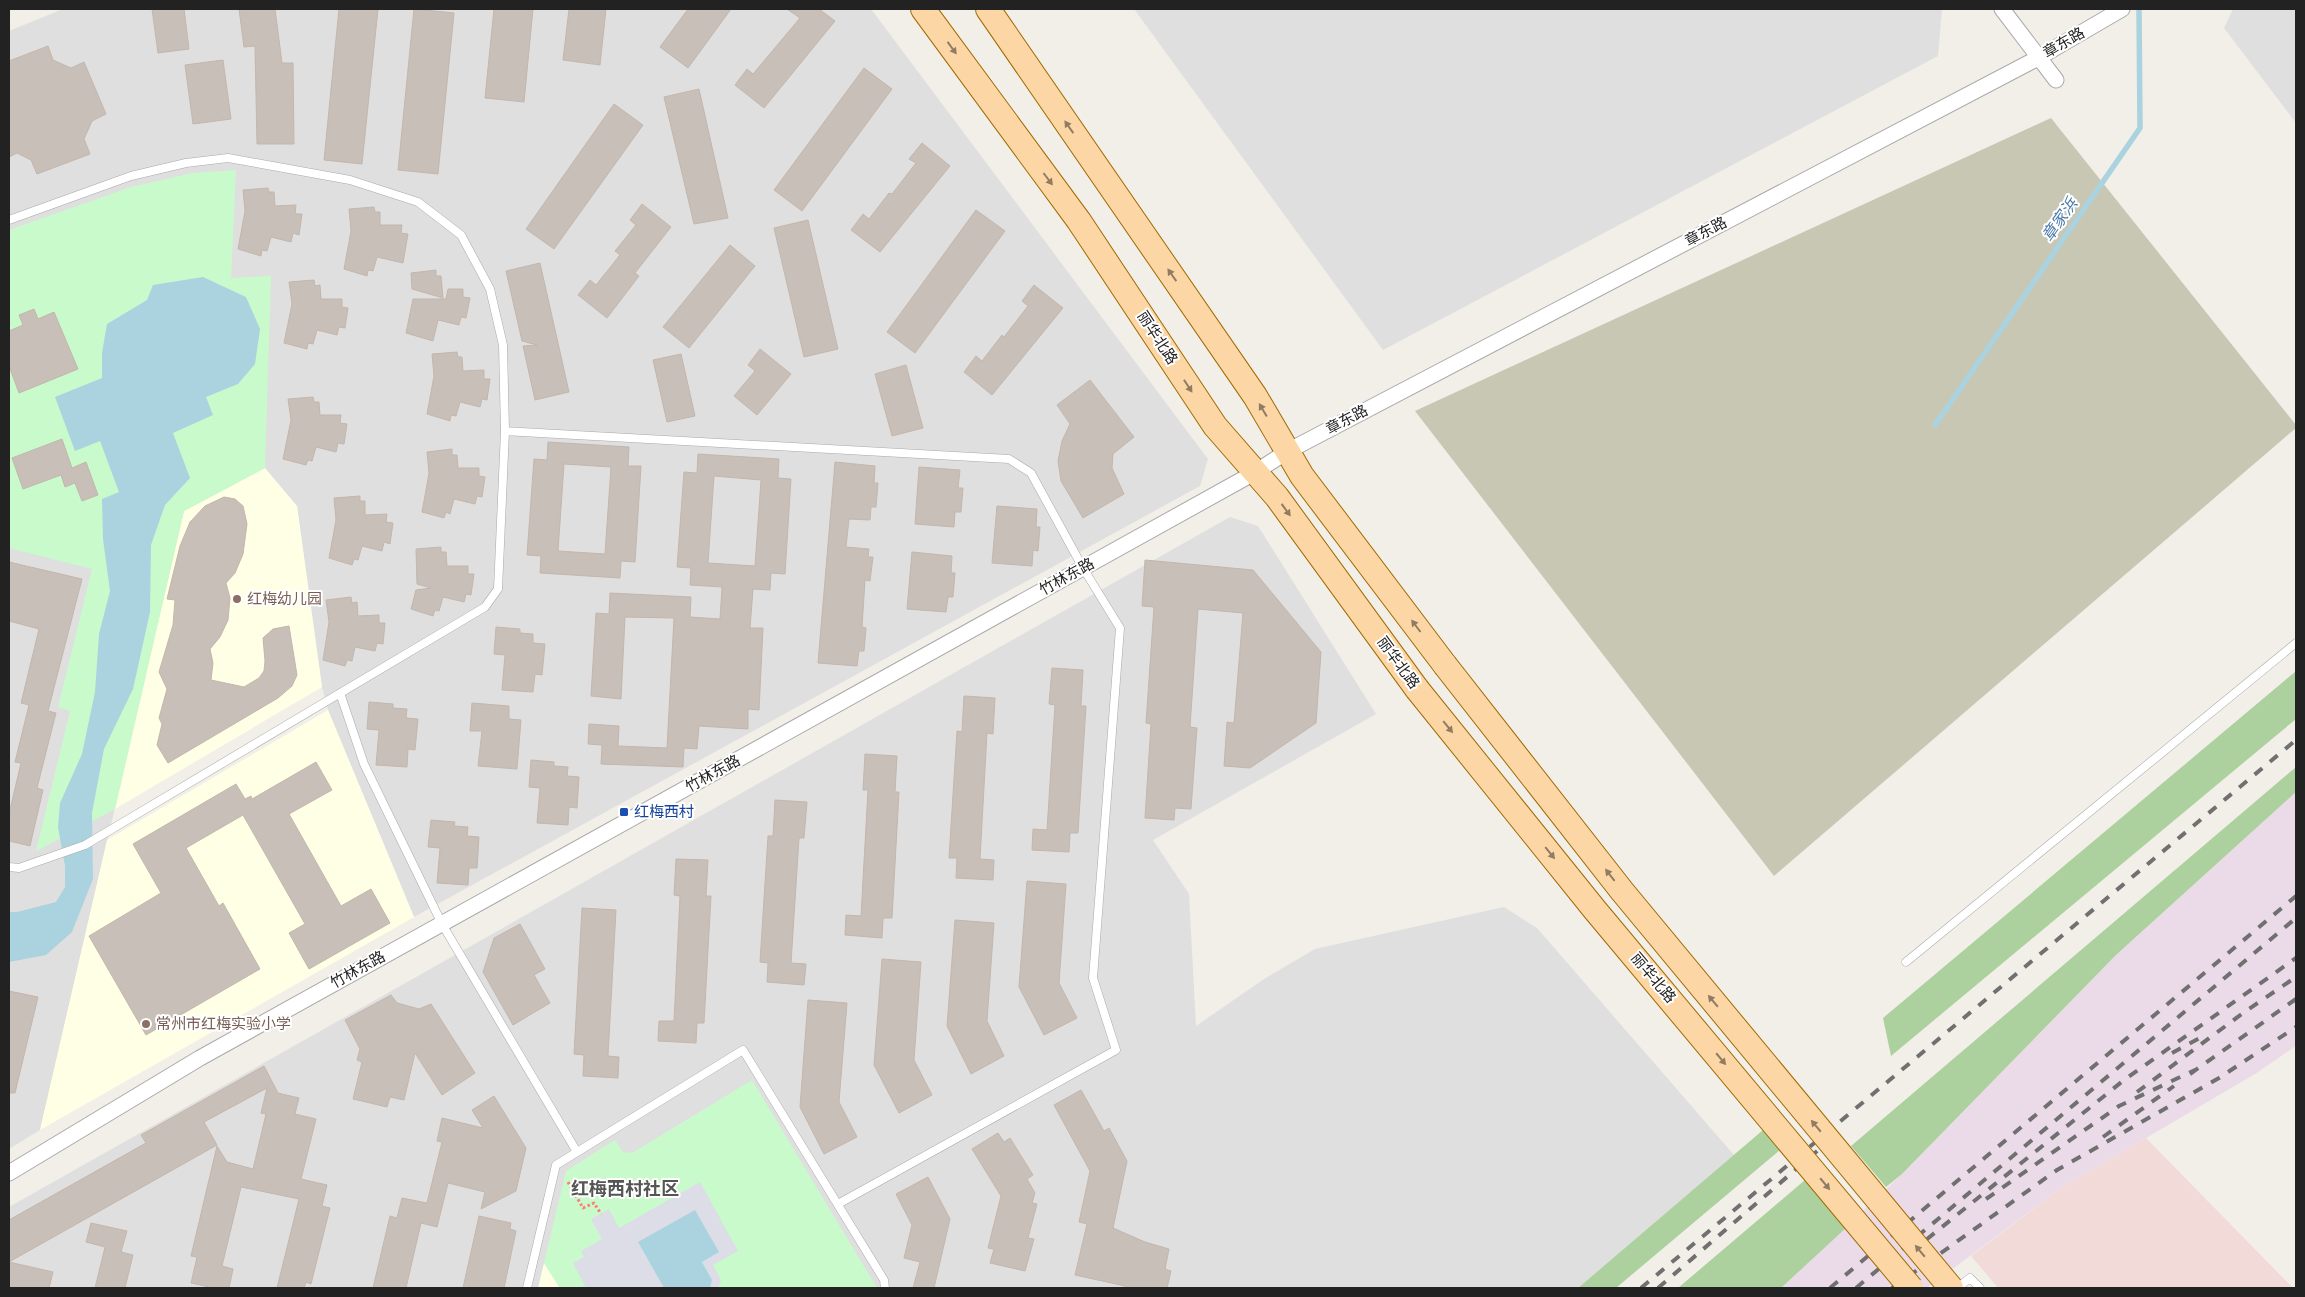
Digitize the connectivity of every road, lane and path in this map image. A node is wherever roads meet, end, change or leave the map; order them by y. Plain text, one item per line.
1 (923, 9) edge
2 (988, 9) edge
3 (2002, 9) edge
4 (2118, 11) edge
5 (2038, 58) junction
6 (2056, 80) dead end
7 (9, 220) edge
8 (505, 431) junction
9 (1288, 451) junction
10 (1254, 473) junction
11 (1083, 568) junction
12 (2296, 643) edge
13 (340, 693) junction
14 (9, 867) edge
15 (442, 924) junction
16 (1906, 962) dead end
17 (577, 1152) junction
18 (9, 1173) edge
19 (568, 1182) dead end
20 (838, 1204) junction
21 (600, 1214) dead end
22 (527, 1288) edge
23 (885, 1288) edge
24 (1911, 1288) edge
25 (1951, 1288) edge
26 (1957, 1288) edge
27 (1980, 1288) edge

1 -> 10 main road, 丽华北路
9 -> 2 main road, 丽华北路
3 - 5 street
4 - 5 street, 章东路
5 - 6 street
5 - 9 street, 章东路
7 - 8 lane
8 - 11 lane
8 - 13 lane
9 - 10 street, 竹林东路
25 -> 9 main road, 丽华北路, bridge
10 - 11 street, 竹林东路
10 -> 24 main road, 丽华北路, bridge
11 - 15 street, 竹林东路
11 - 20 lane
12 - 16 lane
13 - 14 lane
13 - 15 lane
15 - 17 lane
15 - 18 street, 竹林东路
17 - 20 lane
17 - 22 lane
19 - 21 path
20 - 23 lane
26 - 27 lane

